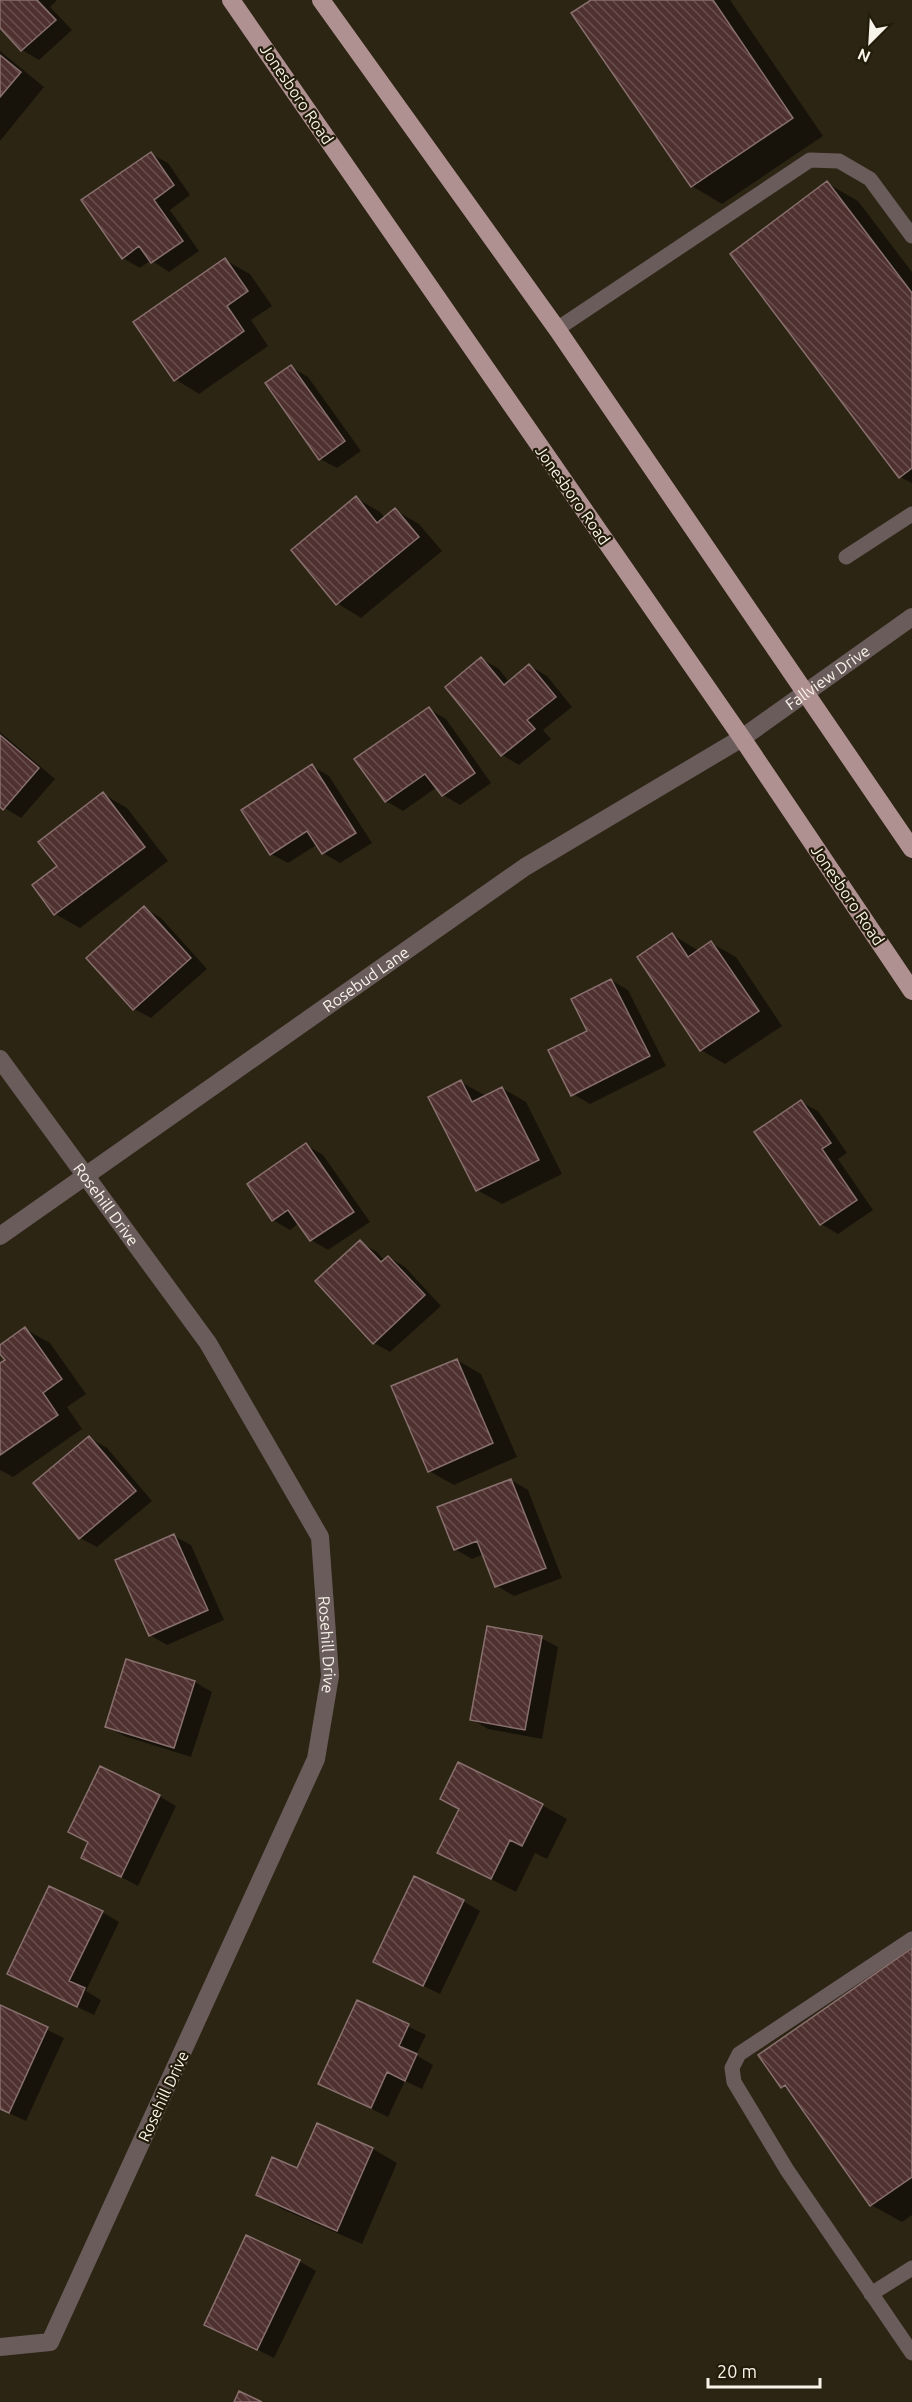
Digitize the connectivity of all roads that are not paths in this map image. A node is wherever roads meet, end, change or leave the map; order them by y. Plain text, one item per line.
1 (231, 0) edge
2 (321, 0) edge
3 (912, 236) edge
4 (557, 329) junction
5 (912, 514) edge
6 (846, 557) dead end
7 (912, 617) edge
8 (805, 693) junction
9 (742, 738) junction
10 (912, 849) edge
11 (912, 991) edge
12 (0, 1059) edge
13 (86, 1176) junction
14 (0, 1236) edge
15 (912, 1939) edge
16 (912, 2268) edge
17 (870, 2294) junction
18 (0, 2348) edge
19 (912, 2353) edge

1 - 9 main road, Jonesboro Road
2 - 4 main road
3 - 4 lane
4 - 8 main road
5 - 6 lane
7 - 8 street, Fallview Drive
8 - 9 street, Fallview Drive
8 - 10 main road
9 - 11 main road, Jonesboro Road
9 - 13 street, Rosebud Lane
12 - 13 street, Rosehill Drive
13 - 14 street, Rosebud Lane
13 - 18 street, Rosehill Drive
15 - 17 lane
16 - 17 lane
17 - 19 lane

